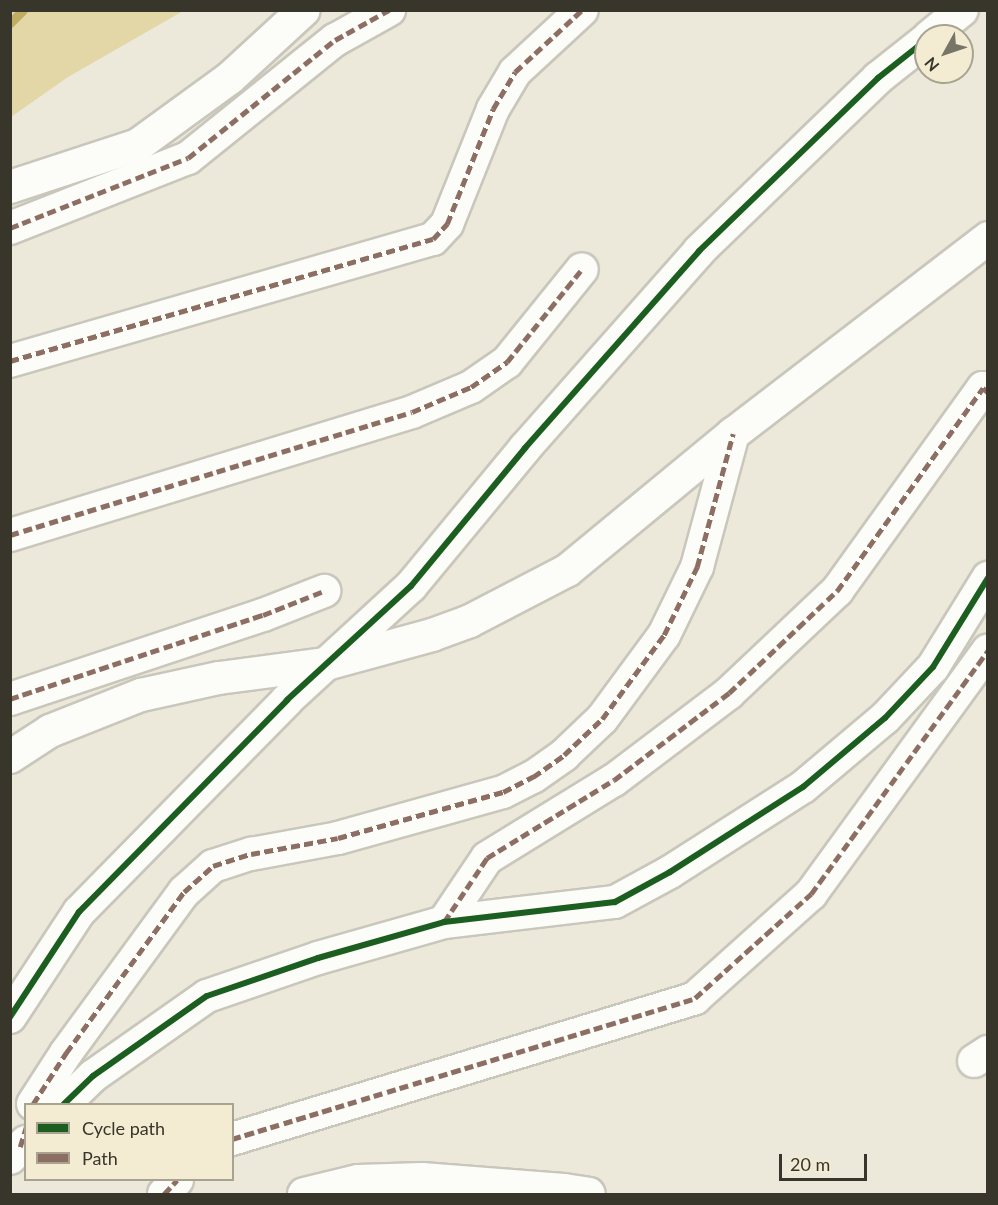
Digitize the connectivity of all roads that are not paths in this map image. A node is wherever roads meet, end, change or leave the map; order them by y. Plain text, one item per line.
1 (304, 10) edge
2 (389, 10) edge
3 (582, 10) edge
4 (962, 10) edge
5 (945, 24) edge
6 (914, 50) edge
7 (10, 187) edge
8 (10, 228) edge
9 (987, 238) edge
10 (582, 269) dead end
11 (10, 361) edge
12 (987, 392) edge
13 (733, 434) junction
14 (10, 535) edge
15 (987, 578) edge
16 (324, 591) dead end
17 (987, 650) edge
18 (326, 664) junction
19 (10, 699) edge
20 (10, 757) edge
21 (444, 922) junction
22 (10, 1017) edge
23 (34, 1103) edge
24 (65, 1103) edge
25 (234, 1138) edge
26 (175, 1181) edge
27 (164, 1194) edge
28 (304, 1194) edge
29 (590, 1194) edge

1 - 7 street
2 - 8 street
3 - 11 street
4 - 5 street
6 - 18 street
9 - 13 street
10 - 14 street
12 - 21 street
13 - 18 street
13 - 23 street
15 - 21 street
16 - 19 street
17 - 25 street
18 - 20 street
18 - 22 street
21 - 24 street
26 - 27 street
28 - 29 street

